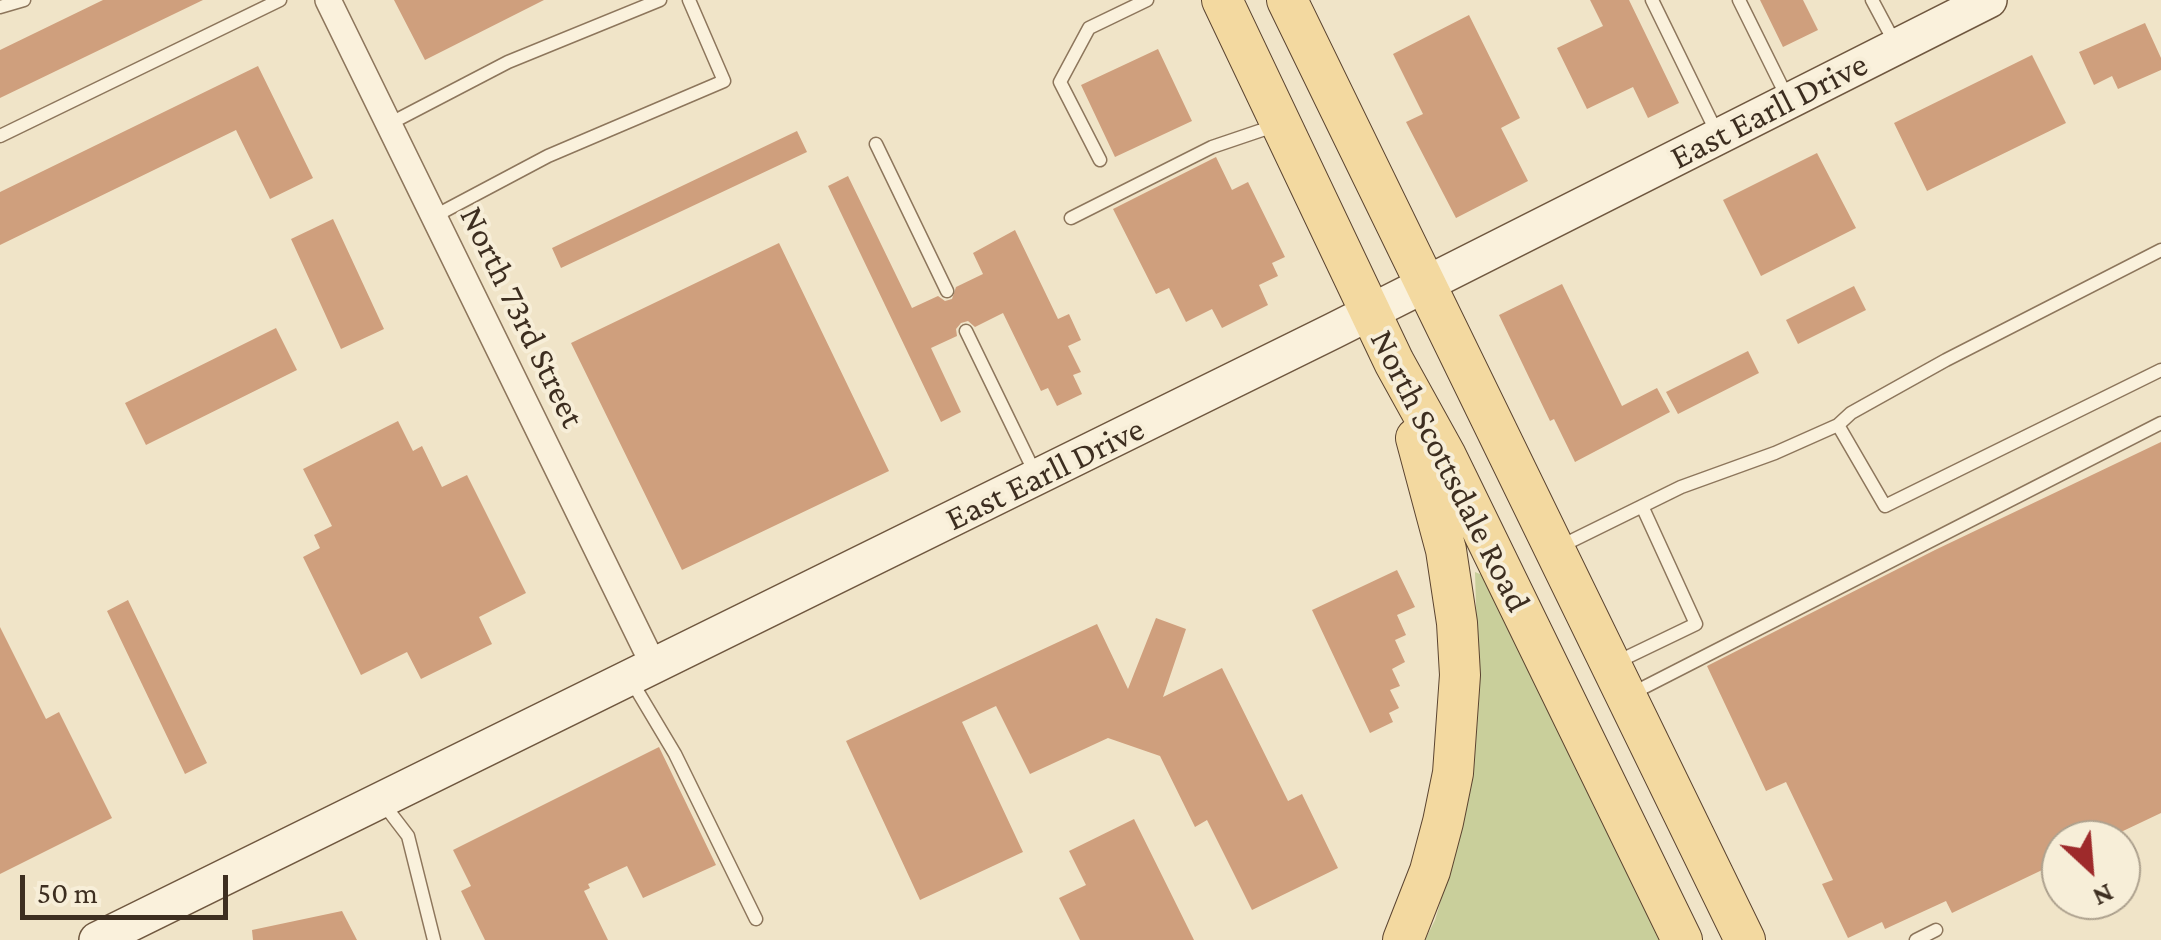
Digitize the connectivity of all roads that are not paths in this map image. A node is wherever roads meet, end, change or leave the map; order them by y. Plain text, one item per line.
1 (24, 0) edge
2 (280, 0) edge
3 (328, 0) edge
4 (660, 0) edge
5 (690, 0) edge
6 (1147, 0) edge
7 (1222, 0) edge
8 (1287, 0) edge
9 (1652, 0) edge
10 (1739, 0) edge
11 (1872, 0) edge
12 (1990, 0) edge
13 (0, 7) edge
14 (1897, 47) junction
15 (1789, 101) junction
16 (1281, 123) junction
17 (389, 124) junction
18 (0, 136) edge
19 (1719, 136) junction
20 (876, 144) dead end
21 (1100, 160) dead end
22 (434, 217) junction
23 (1072, 218) dead end
24 (2161, 250) edge
25 (1424, 285) junction
26 (947, 291) dead end
27 (1371, 312) junction
28 (966, 331) dead end
29 (1394, 362) junction
30 (2161, 370) edge
31 (2161, 423) edge
32 (1838, 424) junction
33 (1037, 477) junction
34 (1642, 506) junction
35 (1555, 549) junction
36 (642, 672) junction
37 (1619, 680) junction
38 (381, 800) junction
39 (756, 919) dead end
40 (1936, 930) dead end
41 (1736, 937) edge
42 (97, 940) edge
43 (434, 940) edge
44 (1403, 940) edge
45 (1682, 940) edge
46 (1916, 940) edge

1 - 13 lane
2 - 18 lane
3 - 17 street, North 73rd Street
4 - 17 lane
5 - 22 lane
6 - 21 lane
7 - 16 main road, North Scottsdale Road
8 - 25 main road, North Scottsdale Road
9 - 19 lane
10 - 15 lane
11 - 14 lane
12 - 14 street, East Earll Drive
14 - 15 street, East Earll Drive
15 - 19 street, East Earll Drive
16 - 23 lane
16 - 27 main road, North Scottsdale Road
17 - 22 street, North 73rd Street
19 - 25 street, East Earll Drive
20 - 26 lane
22 - 36 street, North 73rd Street
24 - 32 lane
25 - 27 street, East Earll Drive
25 - 35 main road, North Scottsdale Road
27 - 29 main road, North Scottsdale Road
27 - 33 street, East Earll Drive
28 - 33 lane
29 - 44 main road
29 - 45 main road, North Scottsdale Road
30 - 32 lane
31 - 37 lane
32 - 34 lane
33 - 36 street, East Earll Drive
34 - 35 lane
34 - 37 lane
35 - 37 main road, North Scottsdale Road
36 - 38 street, East Earll Drive
36 - 39 lane
37 - 41 main road, North Scottsdale Road
38 - 42 street, East Earll Drive
38 - 43 lane
40 - 46 lane

